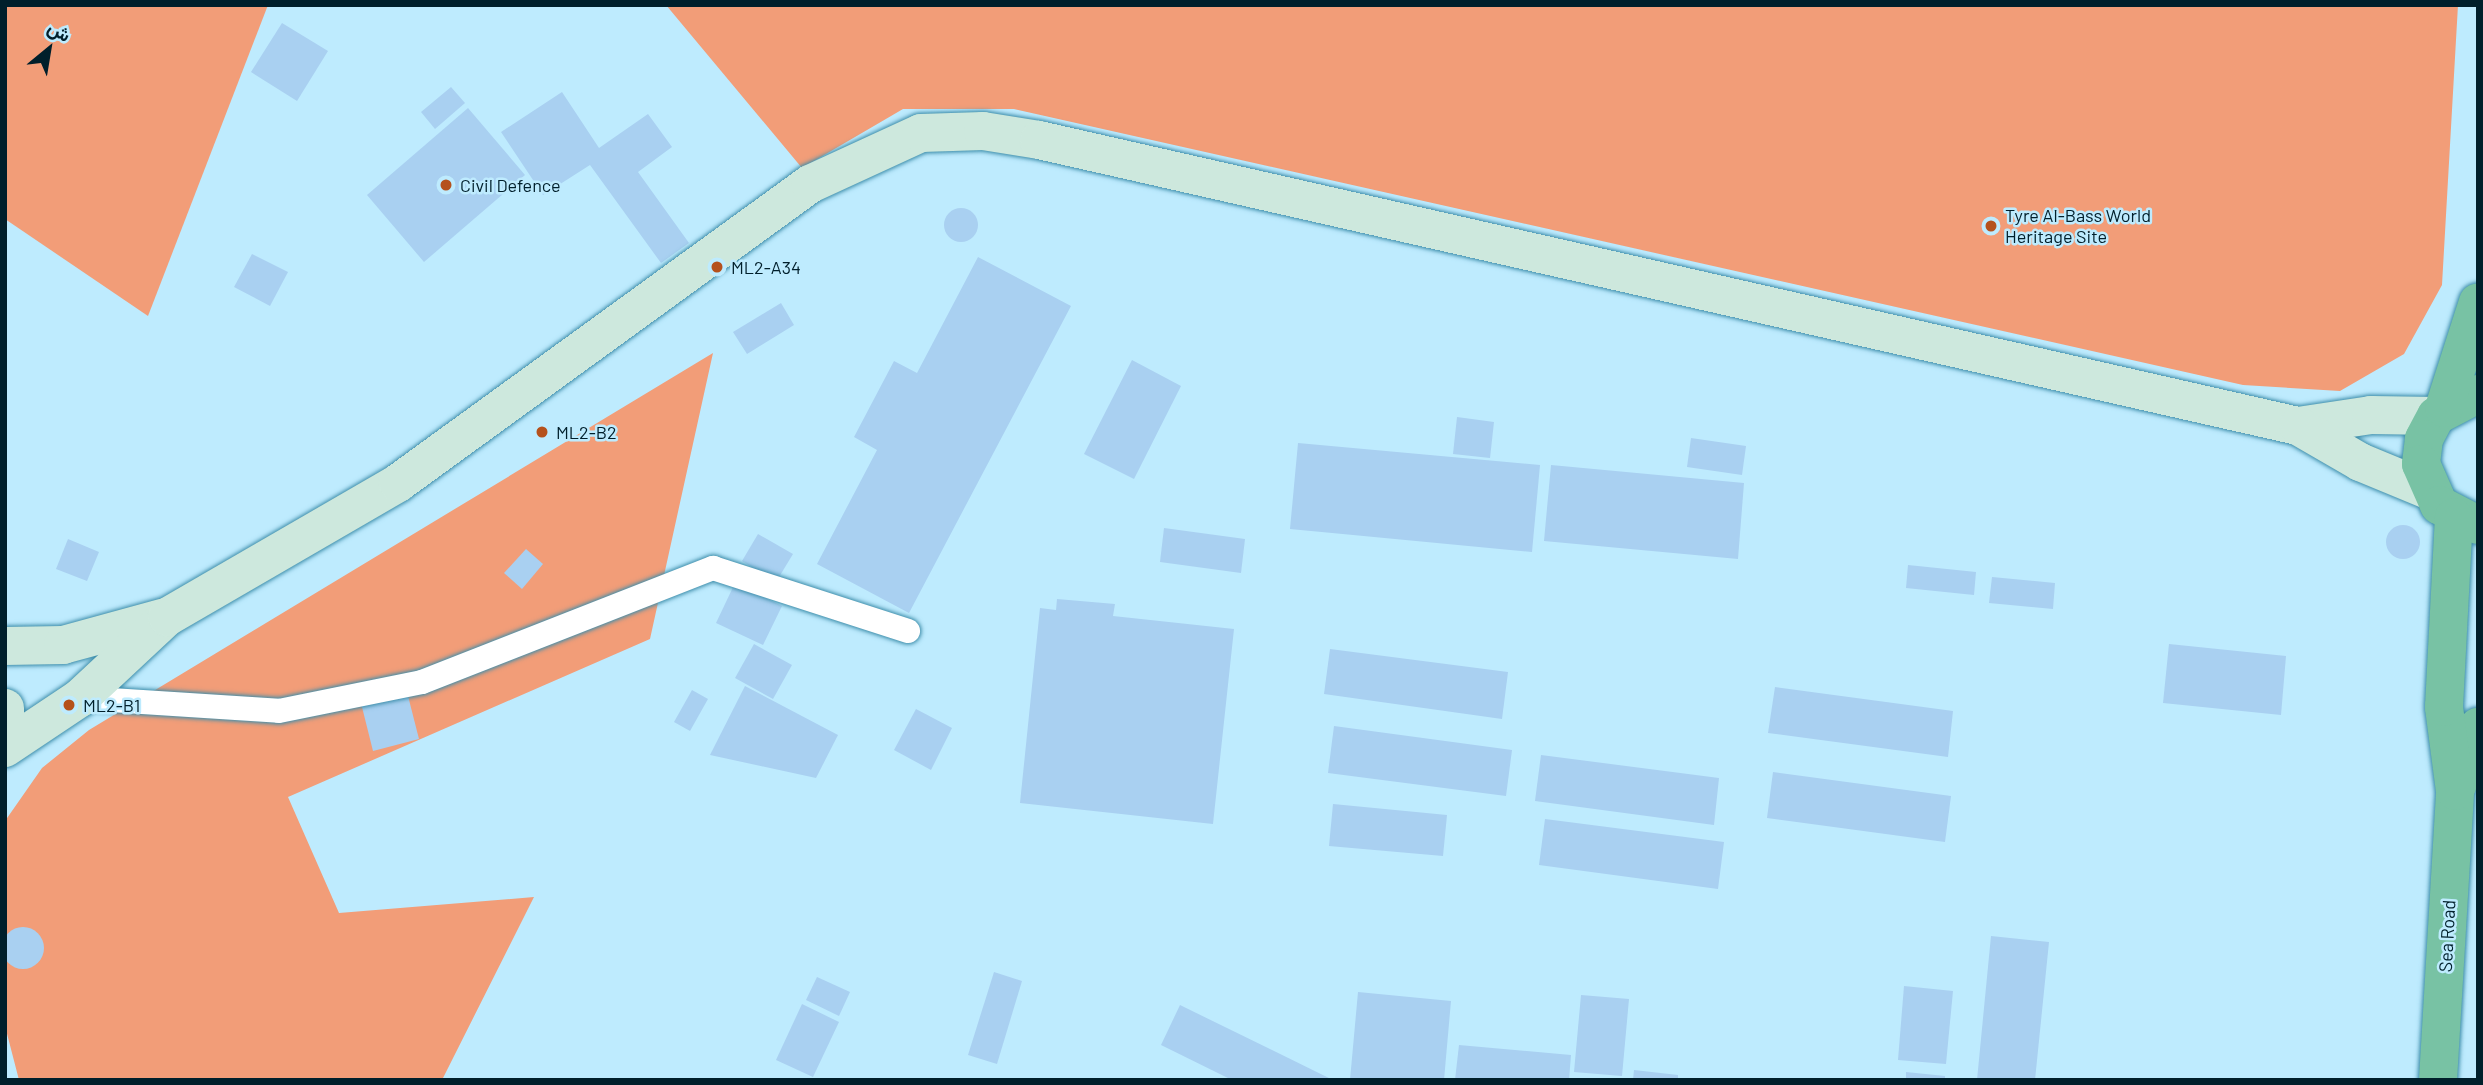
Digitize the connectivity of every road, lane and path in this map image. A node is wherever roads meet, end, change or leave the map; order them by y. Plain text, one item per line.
1 (2478, 302) edge
2 (2453, 406) edge
3 (2298, 426) junction
4 (2453, 511) edge
5 (167, 617) junction
6 (908, 631) dead end
7 (5, 646) edge
8 (80, 698) junction
9 (5, 708) edge
10 (2478, 727) edge
11 (5, 729) edge
12 (5, 748) edge
13 (2455, 791) junction
14 (2438, 1080) edge

1 - 2 highway
2 - 3 main road
2 - 4 highway, Sea Road
3 - 4 main road
3 - 5 main road
4 - 13 highway, Sea Road
5 - 7 main road
5 - 8 main road
6 - 8 lane
8 - 12 main road
9 - 11 main road
10 - 13 highway, Sea Road
13 - 14 highway, Sea Road

